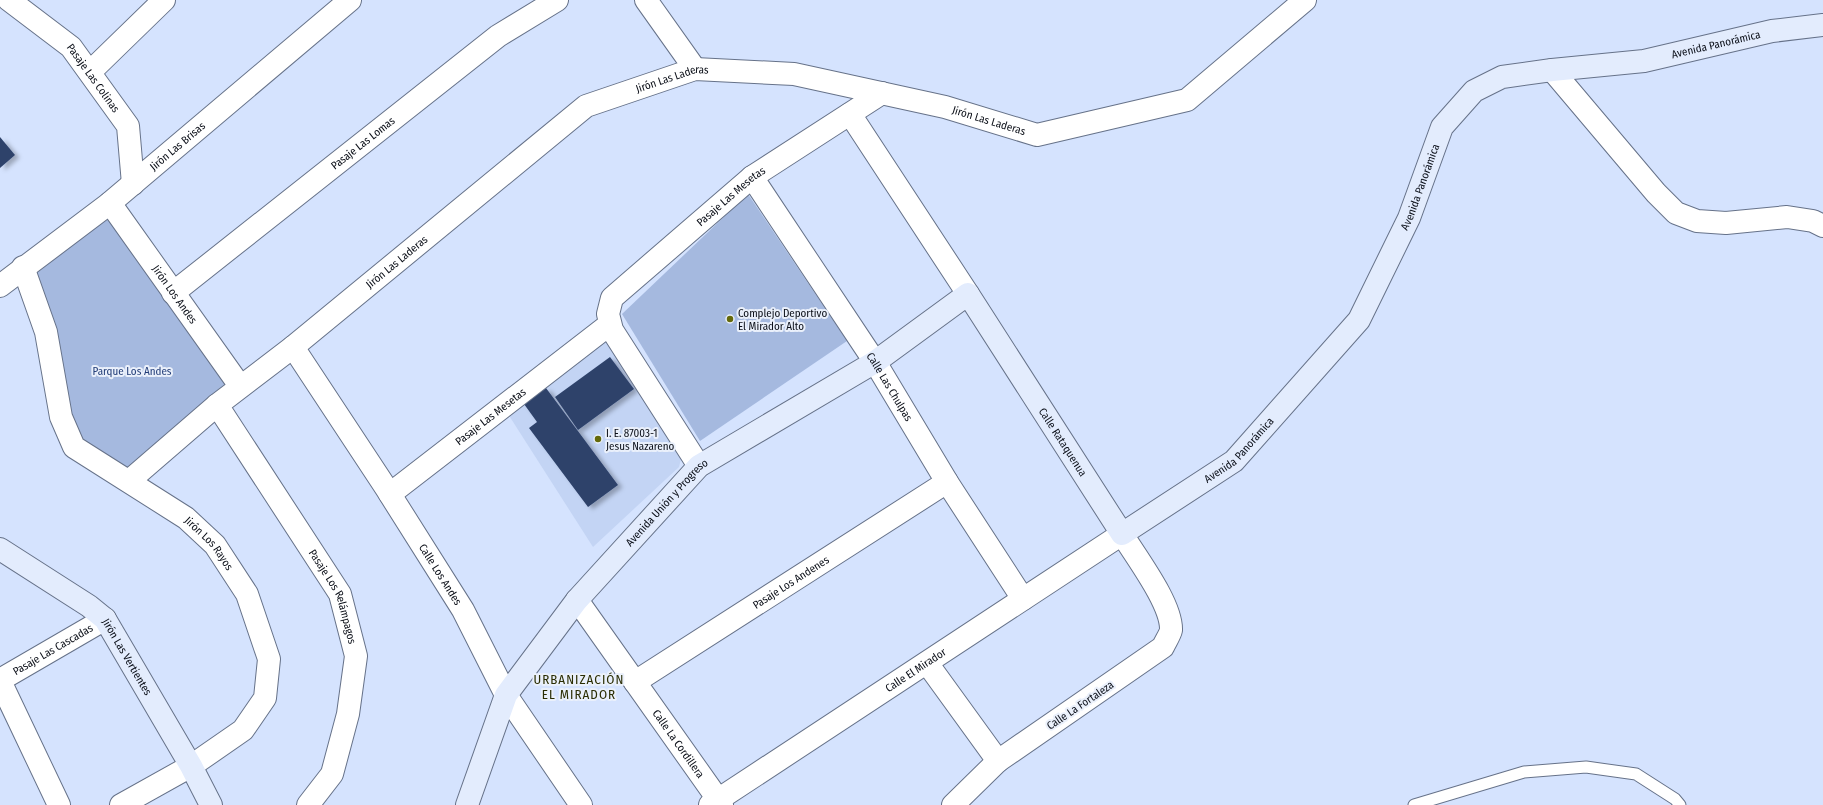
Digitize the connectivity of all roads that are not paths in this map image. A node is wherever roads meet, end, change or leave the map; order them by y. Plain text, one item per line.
1 (9, 0) edge
2 (164, 0) edge
3 (350, 0) edge
4 (557, 0) edge
5 (646, 0) edge
6 (1305, 0) edge
7 (1823, 25) edge
8 (695, 70) junction
9 (1552, 70) junction
10 (90, 72) junction
11 (882, 93) junction
12 (850, 114) junction
13 (752, 177) junction
14 (133, 184) junction
15 (110, 203) junction
16 (1823, 226) edge
17 (23, 268) junction
18 (0, 286) edge
19 (173, 293) junction
20 (968, 294) junction
21 (610, 324) junction
22 (293, 347) junction
23 (875, 362) junction
24 (240, 386) junction
25 (217, 405) junction
26 (700, 466) junction
27 (130, 482) junction
28 (947, 482) junction
29 (390, 494) junction
30 (1122, 534) junction
31 (0, 549) edge
32 (1157, 591) joint
33 (577, 600) junction
34 (1023, 600) junction
35 (105, 619) junction
36 (927, 662) junction
37 (0, 681) edge
38 (635, 682) junction
39 (506, 695) junction
40 (998, 762) junction
41 (191, 766) junction
42 (717, 803) edge
43 (59, 805) edge
44 (121, 805) edge
45 (211, 805) edge
46 (308, 805) edge
47 (467, 805) edge
48 (581, 805) edge
49 (953, 805) edge
50 (1414, 805) edge
51 (1680, 805) edge

1 - 10 street, Pasaje Las Colinas
2 - 10 street
3 - 14 street, Jirón Las Brisas
4 - 19 street, Pasaje Las Lomas
5 - 8 street
6 - 11 street, Jirón Las Laderas
7 - 9 main road, Avenida Panorámica
8 - 11 street, Jirón Las Laderas
8 - 22 street, Jirón Las Laderas
9 - 16 street
9 - 30 main road, Avenida Panorámica
10 - 14 street, Pasaje Las Colinas
11 - 12 street, Pasaje Las Mesetas
12 - 13 street, Pasaje Las Mesetas
12 - 20 street
13 - 21 street, Pasaje Las Mesetas
13 - 23 street, Calle Las Chulpas
14 - 15 street, Jirón Las Brisas
15 - 17 street, Jirón Las Brisas
15 - 19 street, Jirón Los Andes
17 - 18 street, Jirón Las Brisas
17 - 27 street, Jirón Los Rayos
19 - 24 street, Jirón Los Andes
20 - 23 main road, Avenida Unión y Progreso
20 - 30 main road, Calle Rataquenua
21 - 26 street, Pasaje Las Mesetas
21 - 29 street, Pasaje Las Mesetas
22 - 24 street, Jirón Las Laderas
22 - 29 street, Calle Los Andes
23 - 26 main road, Avenida Unión y Progreso
23 - 28 street, Calle Las Chulpas
24 - 25 street, Jirón Las Laderas
25 - 27 street, Jirón Las Laderas
25 - 46 street, Pasaje Los Relámpagos
26 - 33 main road, Avenida Unión y Progreso
27 - 41 street, Jirón Los Rayos
28 - 34 street, Calle Las Chulpas
28 - 38 street, Pasaje Los Andenes
29 - 39 street, Calle Los Andes
30 - 32 street, Calle Rataquenua
30 - 34 street, Calle El Mirador
31 - 35 main road, Jirón Las Vertientes
32 - 40 street, Calle La Fortaleza
33 - 38 street, Calle La Cordillera
33 - 39 main road, Avenida Unión y Progreso
34 - 36 street, Calle El Mirador
35 - 37 street, Pasaje Las Cascadas
35 - 41 main road, Jirón Las Vertientes
36 - 40 street
36 - 42 street, Calle El Mirador
37 - 43 street
38 - 42 street, Calle La Cordillera
39 - 47 main road, Avenida Unión y Progreso
39 - 48 street, Calle Los Andes
40 - 49 street, Calle La Fortaleza
41 - 44 street, Jirón Los Rayos
41 - 45 main road, Jirón Las Vertientes
50 - 51 lane

